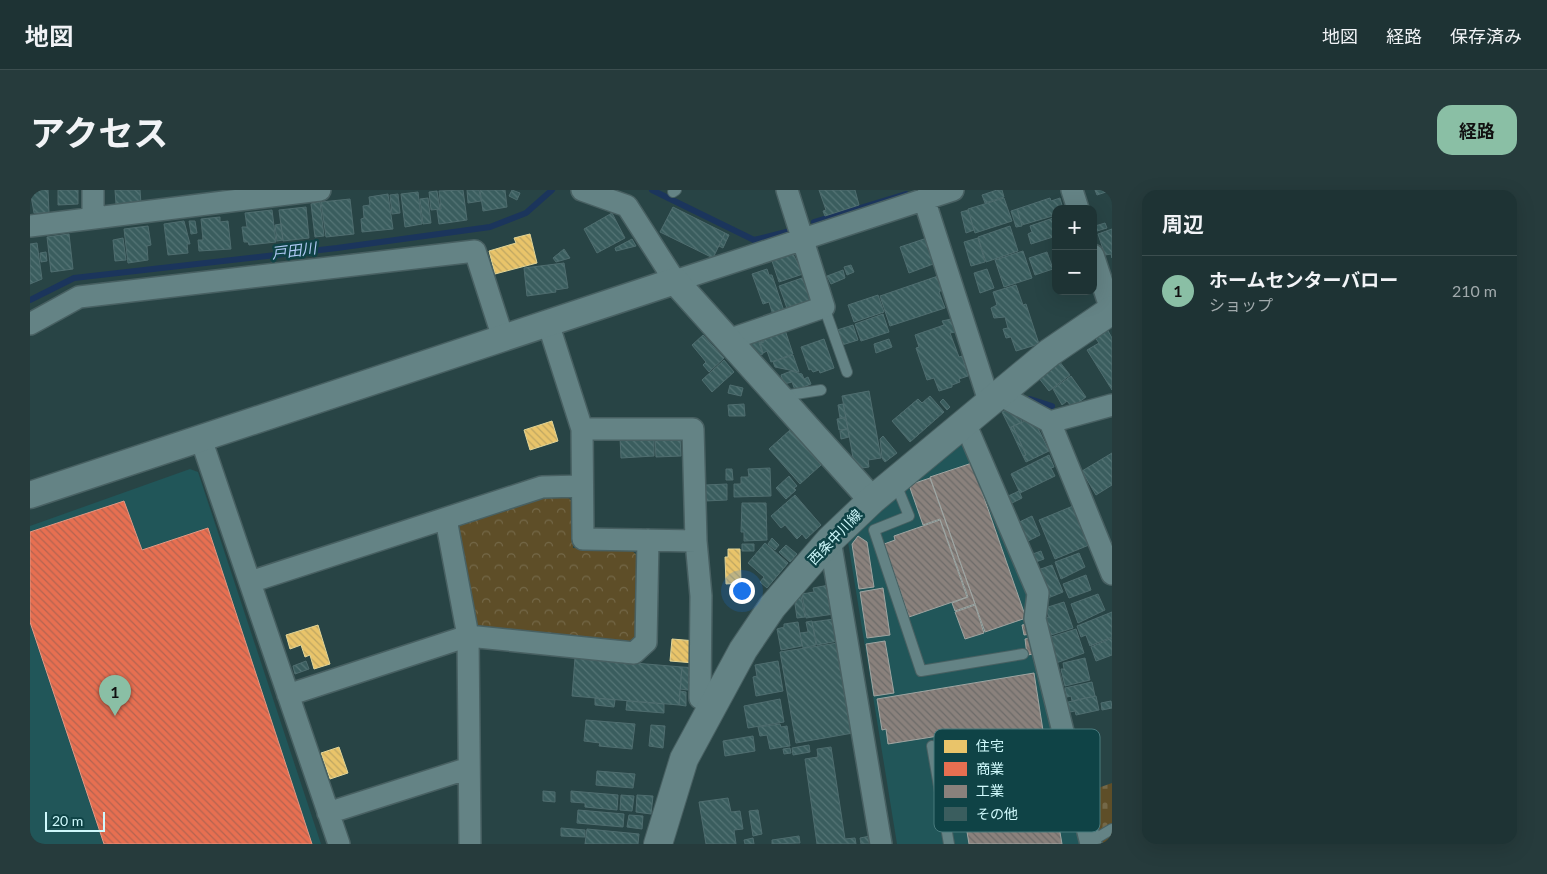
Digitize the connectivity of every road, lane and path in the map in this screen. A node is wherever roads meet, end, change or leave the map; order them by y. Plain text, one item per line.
1 (93, 190) edge
2 (320, 190) edge
3 (582, 190) edge
4 (787, 190) edge
5 (953, 190) edge
6 (1072, 190) edge
7 (922, 194) edge
8 (1077, 205) edge
9 (93, 217) junction
10 (30, 226) edge
11 (801, 238) junction
12 (1097, 267) edge
13 (675, 281) junction
14 (824, 307) junction
15 (1112, 310) edge
16 (548, 323) junction
17 (30, 324) edge
18 (504, 338) junction
19 (728, 340) junction
20 (846, 372) dead end
21 (821, 390) dead end
22 (777, 396) junction
23 (994, 398) junction
24 (1112, 405) edge
25 (1050, 422) junction
26 (965, 423) junction
27 (582, 429) junction
28 (201, 440) junction
29 (895, 481) junction
30 (582, 486) junction
31 (30, 495) edge
32 (872, 500) junction
33 (446, 519) junction
34 (648, 540) junction
35 (830, 540) junction
36 (696, 541) junction
37 (1112, 574) edge
38 (250, 582) junction
39 (468, 636) junction
40 (1023, 654) dead end
41 (288, 695) junction
42 (712, 704) junction
43 (1062, 729) edge
44 (932, 746) dead end
45 (934, 758) edge
46 (470, 768) junction
47 (328, 813) junction
48 (1112, 829) edge
49 (1090, 843) edge
50 (339, 844) edge
51 (470, 844) edge
52 (658, 844) edge
53 (881, 844) edge

1 - 9 street
2 - 9 street
3 - 13 street
4 - 11 street
5 - 7 street
6 - 8 street
7 - 11 street
7 - 23 street
9 - 10 street
11 - 13 street
11 - 14 street
12 - 15 street
13 - 16 street
13 - 19 street
14 - 19 street
14 - 20 lane
15 - 23 main road, 西条中川線
16 - 18 street
16 - 27 street
17 - 18 street
18 - 28 street
19 - 22 street
21 - 22 lane
22 - 32 street
23 - 25 street
23 - 26 main road, 西条中川線
24 - 25 street
25 - 37 street
26 - 29 main road, 西条中川線
26 - 43 street
27 - 30 street
27 - 36 street
28 - 31 street
28 - 38 street
29 - 32 main road, 西条中川線
29 - 40 lane
30 - 33 street
30 - 34 street
32 - 35 main road, 西条中川線
33 - 38 street
33 - 39 street
34 - 36 street
34 - 39 street
35 - 42 main road, 西条中川線
35 - 53 street
36 - 42 street
38 - 41 street
39 - 41 street
39 - 46 street
41 - 47 street
42 - 52 main road, 西条中川線
44 - 45 lane
46 - 47 street
46 - 51 street
47 - 50 street
48 - 49 lane

